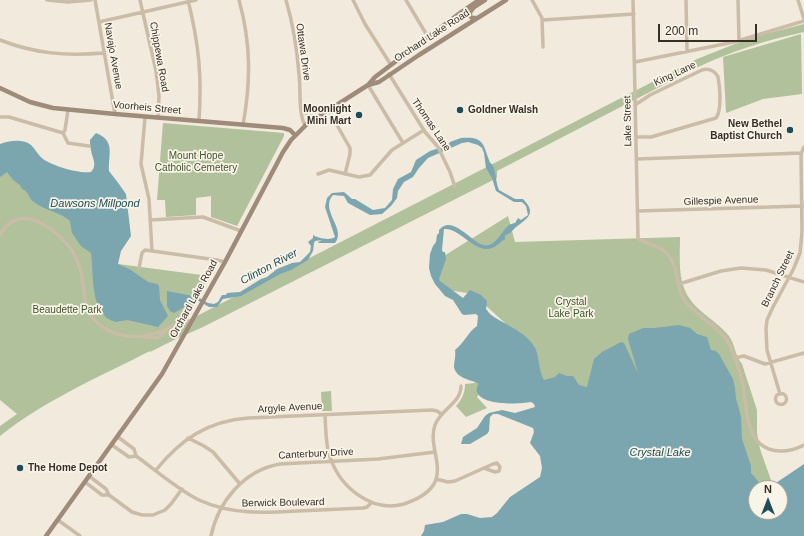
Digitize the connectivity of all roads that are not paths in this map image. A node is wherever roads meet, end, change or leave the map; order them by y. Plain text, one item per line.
1 (48, 0) edge
2 (91, 0) edge
3 (95, 0) edge
4 (140, 0) edge
5 (196, 0) edge
6 (239, 0) edge
7 (286, 0) edge
8 (353, 0) edge
9 (406, 0) edge
10 (479, 0) edge
11 (485, 0) edge
12 (502, 0) edge
13 (506, 0) edge
14 (532, 0) edge
15 (633, 0) edge
16 (686, 0) edge
17 (738, 0) edge
18 (798, 0) edge
19 (188, 1) edge
20 (486, 12) junction
21 (143, 13) junction
22 (634, 14) junction
23 (477, 18) junction
24 (543, 20) junction
25 (804, 20) edge
26 (99, 22) junction
27 (428, 37) junction
28 (0, 40) edge
29 (739, 40) junction
30 (415, 46) junction
31 (543, 47) dead end
32 (687, 51) junction
33 (104, 53) junction
34 (418, 54) junction
35 (635, 62) junction
36 (391, 65) junction
37 (389, 74) junction
38 (368, 86) junction
39 (0, 88) edge
40 (636, 105) junction
41 (301, 106) junction
42 (68, 110) junction
43 (329, 111) junction
44 (115, 114) junction
45 (0, 117) edge
46 (145, 117) junction
47 (158, 118) junction
48 (317, 118) junction
49 (199, 121) junction
50 (243, 125) junction
51 (305, 126) junction
52 (424, 130) junction
53 (63, 133) junction
54 (296, 135) junction
55 (636, 137) junction
56 (403, 143) junction
57 (89, 146) dead end
58 (804, 147) edge
59 (801, 153) junction
60 (636, 159) junction
61 (318, 174) dead end
62 (345, 174) junction
63 (455, 187) dead end
64 (803, 206) edge
65 (638, 212) junction
66 (150, 220) junction
67 (241, 231) junction
68 (0, 234) edge
69 (152, 251) junction
70 (224, 262) junction
71 (139, 268) dead end
72 (788, 278) junction
73 (804, 282) edge
74 (679, 284) junction
75 (192, 321) junction
76 (804, 353) edge
77 (734, 358) junction
78 (771, 363) junction
79 (461, 386) dead end
80 (780, 394) dead end
81 (441, 414) junction
82 (325, 415) junction
83 (118, 437) junction
84 (188, 438) junction
85 (112, 445) junction
86 (804, 445) edge
87 (435, 452) junction
88 (136, 456) junction
89 (332, 462) junction
90 (484, 468) dead end
91 (156, 470) junction
92 (89, 476) junction
93 (436, 479) junction
94 (85, 482) junction
95 (240, 484) junction
96 (182, 489) junction
97 (110, 496) junction
98 (371, 503) junction
99 (222, 508) junction
100 (58, 520) junction
101 (46, 536) edge
102 (80, 536) edge
103 (211, 536) edge

1 - 2 street
3 - 26 street, Navajo Avenue
4 - 21 street, Chippewa Road
5 - 19 street
6 - 50 street
7 - 41 street, Ottawa Drive
8 - 36 street
9 - 27 street
10 - 27 main road, Orchard Lake Road
11 - 23 main road
12 - 20 main road
13 - 20 main road, Orchard Lake Road
14 - 24 street
15 - 22 street, Lake Street
16 - 32 street
17 - 29 street
18 - 25 street
19 - 21 street
19 - 49 street
20 - 23 main road, Orchard Lake Road
21 - 26 street
21 - 47 street, Chippewa Road
22 - 24 street
22 - 35 street, Lake Street
23 - 34 main road, Orchard Lake Road
24 - 31 street
25 - 29 street
26 - 33 street, Navajo Avenue
27 - 30 main road, Orchard Lake Road
28 - 33 street
29 - 32 street
30 - 34 main road
30 - 36 main road, Orchard Lake Road
32 - 35 street
33 - 44 street, Navajo Avenue
34 - 37 main road, Orchard Lake Road
35 - 40 street, Lake Street
36 - 38 main road, Orchard Lake Road
37 - 38 main road, Orchard Lake Road
37 - 52 street, Thomas Lane
38 - 43 main road, Orchard Lake Road
38 - 56 street
39 - 42 main road, Voorheis Street
40 - 55 street, Lake Street
40 - 55 street, King Lane
41 - 48 street
41 - 51 street, Ottawa Drive
42 - 44 main road, Voorheis Street
42 - 53 street
43 - 48 main road, Orchard Lake Road
43 - 62 street
44 - 46 main road, Voorheis Street
45 - 53 street
46 - 47 main road, Voorheis Street
46 - 66 street
47 - 49 main road, Voorheis Street
48 - 51 main road, Orchard Lake Road
49 - 50 main road, Voorheis Street
50 - 54 main road, Voorheis Street
51 - 54 main road, Orchard Lake Road
52 - 56 street
52 - 63 street, Thomas Lane
53 - 57 street
54 - 67 main road, Orchard Lake Road
55 - 60 street, Lake Street
56 - 62 street
58 - 59 street, Branch Street
59 - 60 street
59 - 64 street, Branch Street
60 - 65 street, Lake Street
61 - 62 street
64 - 65 street, Gillespie Avenue
64 - 72 street, Branch Street
65 - 74 street, Lake Street
66 - 67 street
66 - 69 street
67 - 70 main road, Orchard Lake Road
68 - 75 street
69 - 70 street
69 - 71 street
70 - 75 main road, Orchard Lake Road
72 - 73 street
72 - 74 street
72 - 78 street, Branch Street
74 - 77 street
75 - 83 main road, Orchard Lake Road
76 - 78 street
77 - 78 street
77 - 86 street
78 - 80 street, Branch Street
79 - 81 street
81 - 82 street, Argyle Avenue
81 - 87 street
82 - 84 street, Argyle Avenue
82 - 89 street
83 - 85 main road, Orchard Lake Road
83 - 88 street, Berwick Boulevard
84 - 91 street, Argyle Avenue
84 - 95 street
85 - 88 street, Berwick Boulevard
85 - 92 main road, Orchard Lake Road
87 - 89 street, Canterbury Drive
87 - 93 street
88 - 91 street, Berwick Boulevard
89 - 95 street, Canterbury Drive
89 - 98 street
90 - 93 street
91 - 96 street, Berwick Boulevard
92 - 94 main road, Orchard Lake Road
92 - 97 street
93 - 98 street
94 - 97 street
94 - 100 main road, Orchard Lake Road
95 - 99 street, Canterbury Drive
96 - 97 street
96 - 99 street, Berwick Boulevard
98 - 99 street, Berwick Boulevard
99 - 103 street, Canterbury Drive
100 - 101 main road, Orchard Lake Road
100 - 102 street

